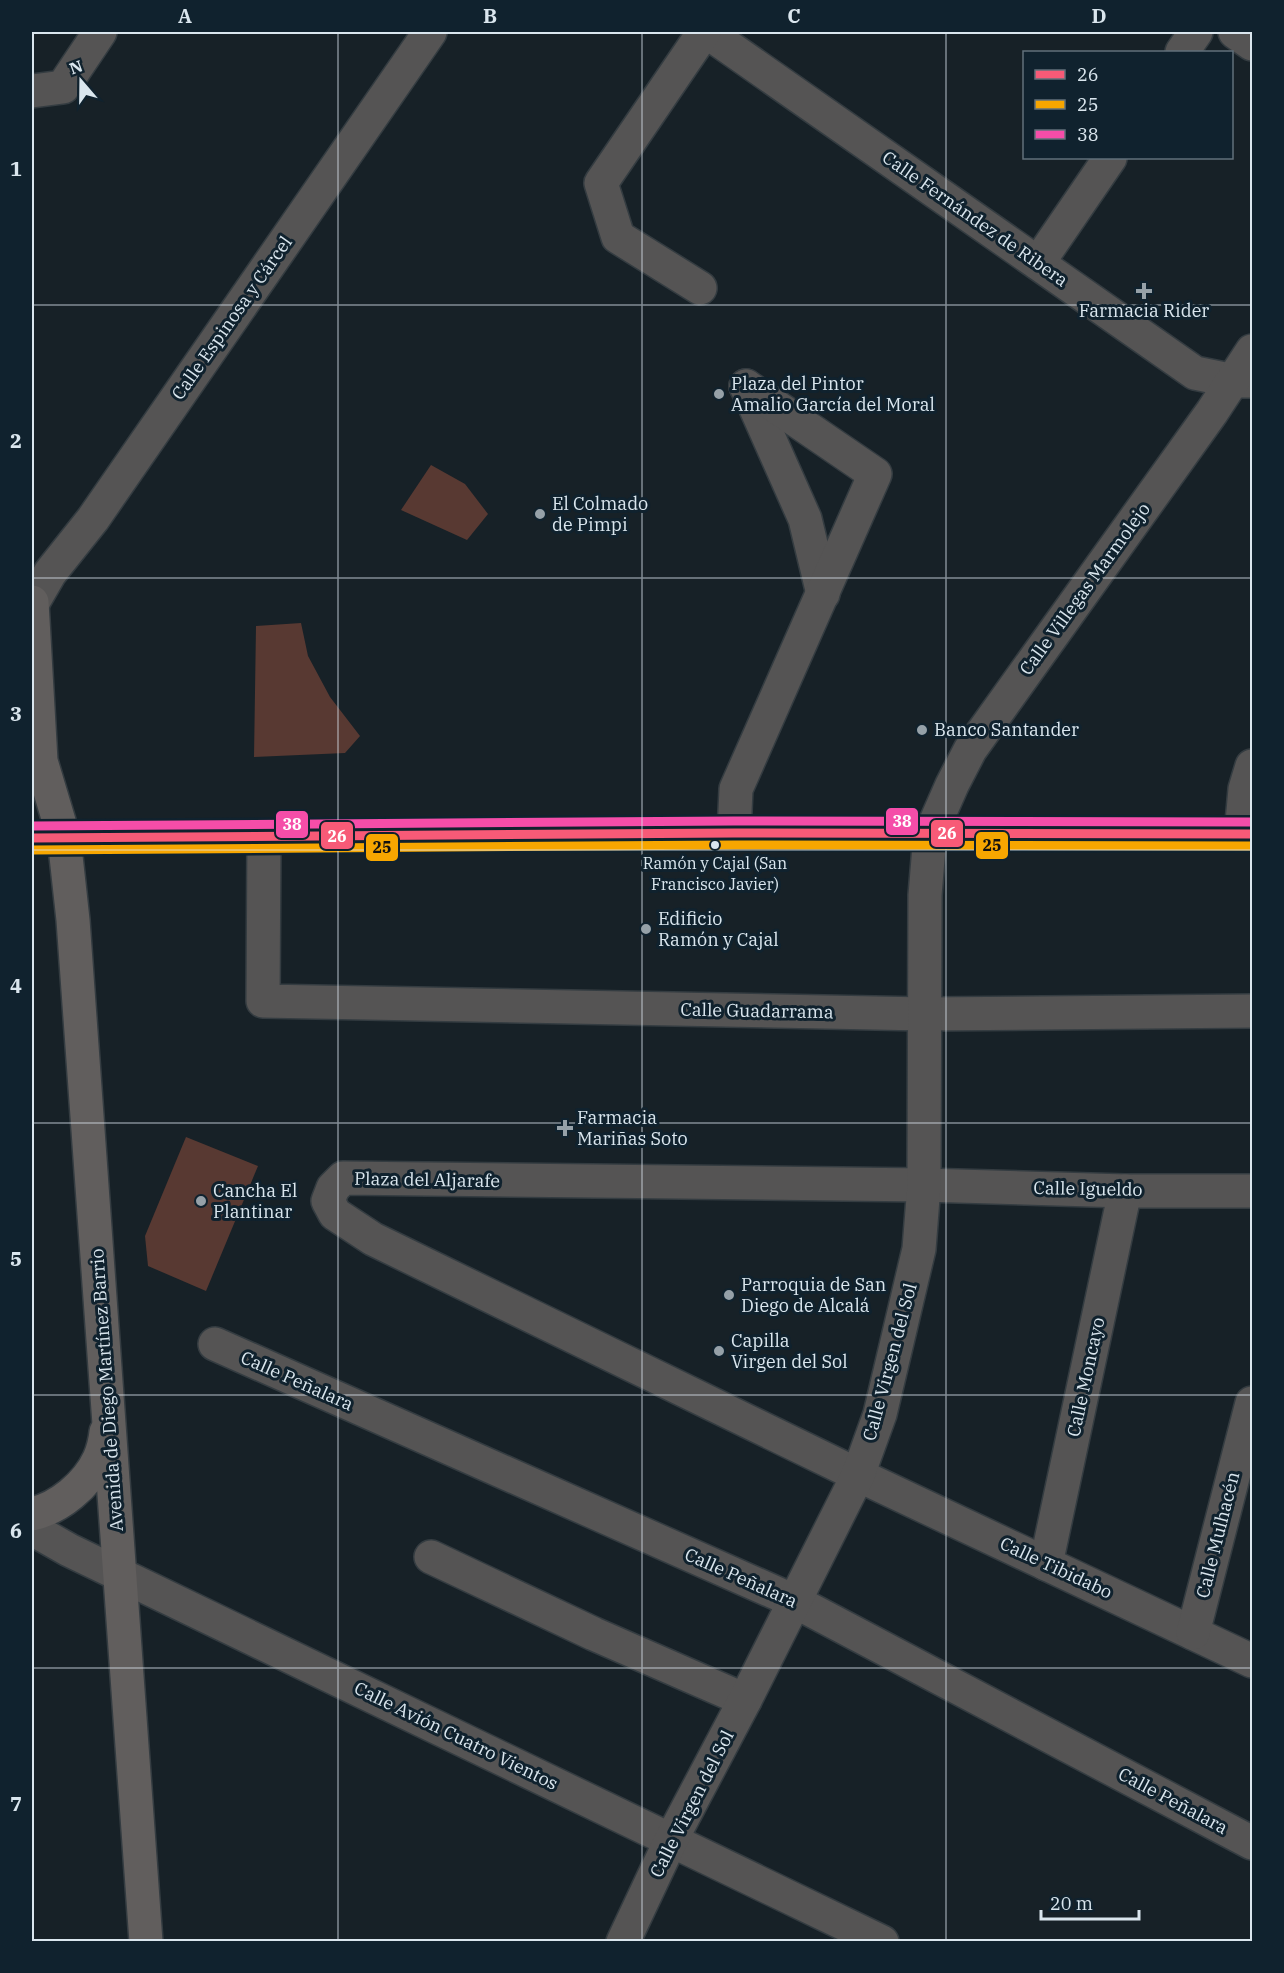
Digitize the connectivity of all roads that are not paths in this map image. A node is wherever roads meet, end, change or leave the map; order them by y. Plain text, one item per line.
1 (100, 32) edge
2 (430, 32) edge
3 (706, 32) edge
4 (1196, 32) edge
5 (1235, 32) edge
6 (1252, 44) edge
7 (1183, 51) edge
8 (32, 91) edge
9 (1109, 159) edge
10 (1038, 263) junction
11 (700, 288) dead end
12 (1252, 351) edge
13 (1243, 381) edge
14 (822, 594) junction
15 (32, 603) edge
16 (1252, 766) edge
17 (734, 833) junction
18 (1247, 834) edge
19 (930, 835) junction
20 (264, 837) junction
21 (32, 838) edge
22 (64, 838) junction
23 (1252, 1011) edge
24 (925, 1014) junction
25 (924, 1185) junction
26 (1125, 1191) junction
27 (1252, 1191) edge
28 (215, 1344) dead end
29 (1252, 1403) edge
30 (109, 1419) junction
31 (858, 1475) junction
32 (32, 1514) edge
33 (32, 1529) edge
34 (431, 1557) dead end
35 (1047, 1564) junction
36 (120, 1574) junction
37 (794, 1601) junction
38 (1193, 1633) junction
39 (1252, 1661) edge
40 (745, 1700) junction
41 (672, 1840) junction
42 (1252, 1843) edge
43 (146, 1941) edge
44 (623, 1941) edge
45 (882, 1941) edge

1 - 8 street
2 - 15 street, Calle Espinosa y Cárcel
3 - 10 street, Calle Fernández de Ribera
3 - 11 street
4 - 7 street
5 - 6 street
9 - 10 street
10 - 13 street, Calle Fernández de Ribera
12 - 13 street, Calle Villegas Marmolejo
13 - 19 street, Calle Villegas Marmolejo
14 - 14 street
14 - 17 street
15 - 22 main road, Avenida de Diego Martínez Barrio
16 - 18 street
17 - 19 main road
17 - 20 main road
18 - 19 main road
19 - 24 street, Calle Virgen del Sol
20 - 22 main road
20 - 24 street, Calle Guadarrama
21 - 22 main road
22 - 30 main road, Avenida de Diego Martínez Barrio
23 - 24 street, Calle Guadarrama
24 - 25 street, Calle Virgen del Sol
25 - 26 street, Calle Igueldo
25 - 31 street, Calle Virgen del Sol
25 - 31 street, Plaza del Aljarafe
26 - 27 street, Calle Igueldo
26 - 35 street, Calle Moncayo
28 - 37 street, Calle Peñalara
29 - 38 street, Calle Mulhacén
30 - 32 main road
30 - 36 main road, Avenida de Diego Martínez Barrio
31 - 35 street, Calle Tibidabo
31 - 37 street, Calle Virgen del Sol
33 - 36 street, Calle Avión Cuatro Vientos
34 - 40 street
35 - 38 street, Calle Tibidabo
36 - 41 street, Calle Avión Cuatro Vientos
36 - 43 main road, Avenida de Diego Martínez Barrio
37 - 40 street, Calle Virgen del Sol
37 - 42 street, Calle Peñalara
38 - 39 street, Calle Tibidabo
40 - 41 street, Calle Virgen del Sol
41 - 44 street, Calle Virgen del Sol
41 - 45 street, Calle Avión Cuatro Vientos

